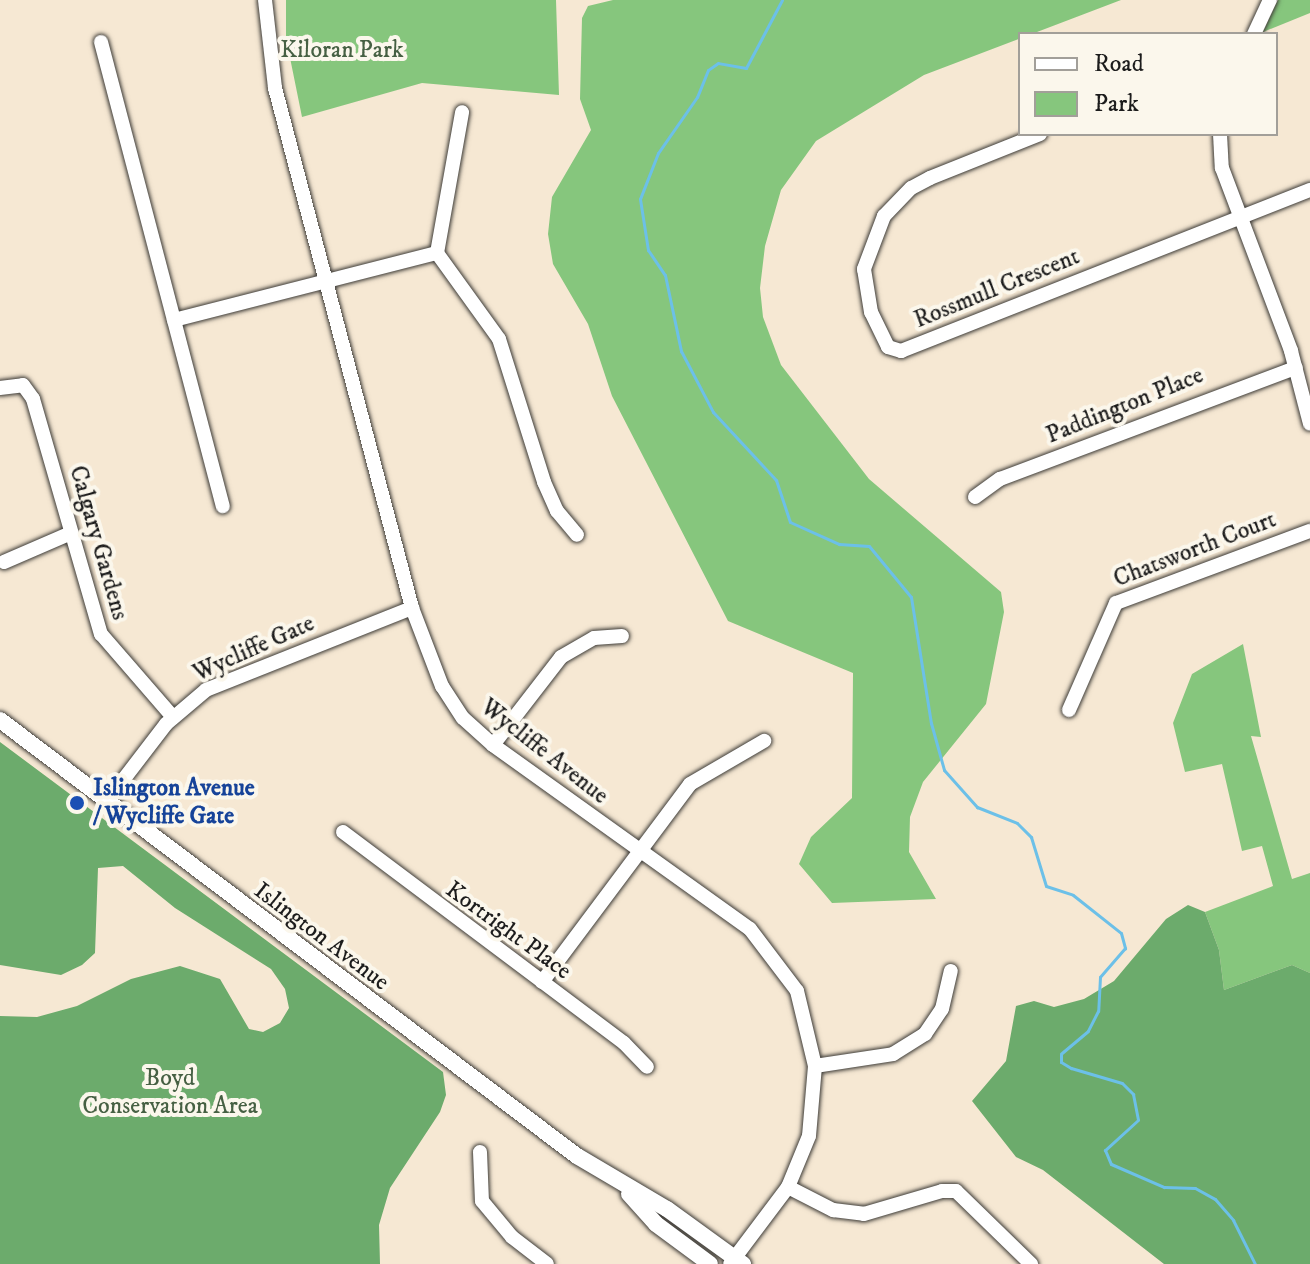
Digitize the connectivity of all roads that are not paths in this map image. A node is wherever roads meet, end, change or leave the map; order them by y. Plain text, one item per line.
1 (265, 0) edge
2 (1270, 0) edge
3 (1255, 32) edge
4 (101, 42) dead end
5 (462, 112) dead end
6 (1035, 136) edge
7 (1220, 136) edge
8 (1310, 190) edge
9 (1240, 217) junction
10 (437, 253) junction
11 (327, 282) junction
12 (174, 320) junction
13 (1296, 368) junction
14 (0, 388) edge
15 (1310, 424) edge
16 (975, 497) dead end
17 (223, 506) dead end
18 (1310, 531) edge
19 (71, 533) junction
20 (577, 535) dead end
21 (4, 562) dead end
22 (412, 608) junction
23 (622, 636) dead end
24 (1069, 710) dead end
25 (173, 717) junction
26 (0, 720) edge
27 (764, 741) dead end
28 (493, 745) junction
29 (107, 801) junction
30 (343, 832) dead end
31 (638, 851) junction
32 (951, 971) dead end
33 (542, 982) junction
34 (815, 1066) junction
35 (647, 1067) dead end
36 (480, 1152) dead end
37 (620, 1184) junction
38 (788, 1187) junction
39 (736, 1262) edge
40 (547, 1264) edge
41 (710, 1264) edge
42 (1031, 1264) edge

1 - 11 street, Wycliffe Avenue
2 - 3 street
4 - 12 street
5 - 10 street
6 - 9 street, Rossmull Crescent
7 - 9 street
8 - 9 street
9 - 13 street
10 - 11 street
10 - 20 street
11 - 12 street
11 - 22 street, Wycliffe Avenue
12 - 17 street
13 - 15 street
13 - 16 street, Paddington Place
14 - 19 street, Calgary Gardens
18 - 24 street, Chatsworth Court
19 - 21 street
19 - 25 street, Calgary Gardens
22 - 25 street, Wycliffe Gate
22 - 28 street, Wycliffe Avenue
23 - 28 street
25 - 29 street, Wycliffe Gate
26 - 29 main road, Islington Avenue
27 - 31 street
28 - 31 street, Wycliffe Avenue
29 - 37 main road, Islington Avenue
30 - 33 street, Kortright Place
31 - 33 street
31 - 34 street, Wycliffe Avenue
32 - 34 street
33 - 35 street, Kortright Place
34 - 38 street, Wycliffe Avenue
36 - 40 street
37 - 39 main road, Islington Avenue
37 - 41 main road, Islington Avenue
38 - 39 street, Wycliffe Avenue
38 - 42 street

